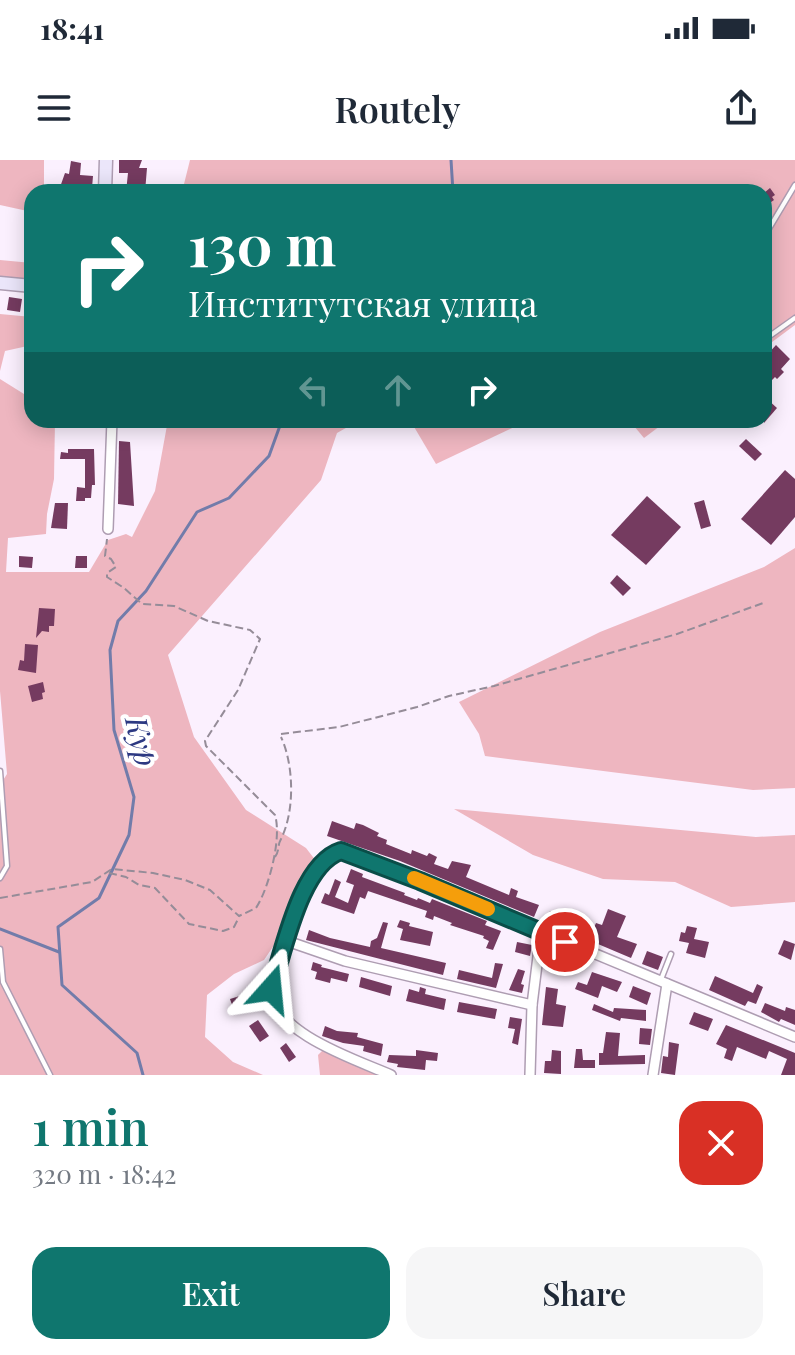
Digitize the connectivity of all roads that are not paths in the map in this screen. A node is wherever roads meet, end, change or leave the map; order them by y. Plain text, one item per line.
1 (106, 160) edge
2 (105, 184) edge
3 (795, 185) edge
4 (772, 224) edge
5 (0, 283) edge
6 (24, 285) edge
7 (795, 318) edge
8 (772, 334) edge
9 (112, 428) edge
10 (108, 529) road end
11 (0, 771) edge
12 (0, 878) edge
13 (541, 932) junction
14 (287, 941) junction
15 (0, 949) edge
16 (671, 954) dead end
17 (663, 983) junction
18 (532, 1005) junction
19 (795, 1037) edge
20 (50, 1075) edge
21 (391, 1075) edge
22 (530, 1075) edge
23 (653, 1075) edge

1 - 2 main road
3 - 4 lane
5 - 6 main road
7 - 8 lane
9 - 10 street
11 - 12 lane
13 - 14 street
13 - 17 street
13 - 18 street
14 - 18 street
14 - 21 street
15 - 20 lane
16 - 17 lane
17 - 19 street
17 - 23 street
18 - 22 street

